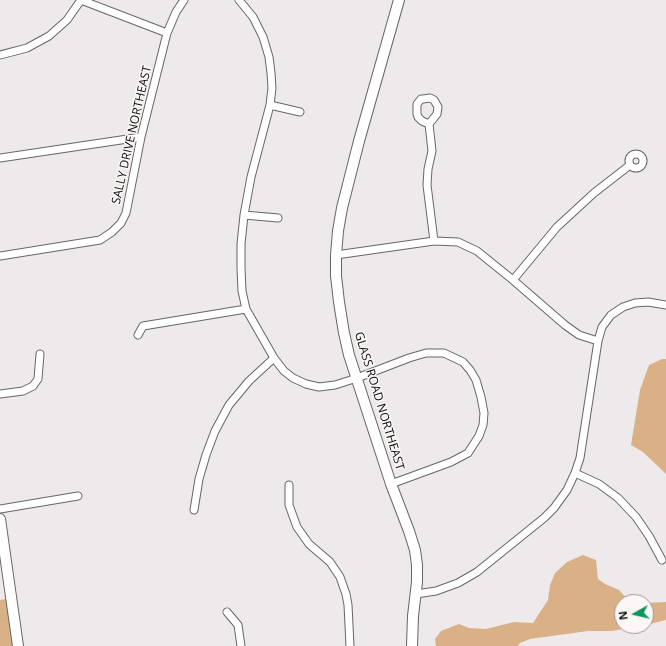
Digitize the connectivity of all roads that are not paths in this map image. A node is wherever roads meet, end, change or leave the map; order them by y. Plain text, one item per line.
1 (81, 0) edge
2 (184, 0) edge
3 (239, 0) edge
4 (399, 0) edge
5 (167, 33) junction
6 (0, 55) edge
7 (270, 105) junction
8 (300, 112) dead end
9 (429, 124) dead end
10 (141, 137) junction
11 (0, 158) edge
12 (630, 164) dead end
13 (244, 215) junction
14 (278, 218) dead end
15 (434, 241) junction
16 (336, 255) junction
17 (0, 256) edge
18 (513, 280) junction
19 (666, 306) edge
20 (246, 309) junction
21 (138, 335) dead end
22 (598, 341) junction
23 (40, 354) dead end
24 (274, 358) junction
25 (357, 378) junction
26 (0, 394) edge
27 (575, 473) junction
28 (391, 484) junction
29 (289, 485) dead end
30 (78, 496) dead end
31 (0, 509) edge
32 (194, 510) dead end
33 (0, 519) edge
34 (3, 558) edge
35 (662, 560) dead end
36 (416, 594) junction
37 (227, 612) dead end
38 (18, 646) edge
39 (241, 646) edge
40 (350, 646) edge
41 (412, 646) edge

1 - 5 street
1 - 6 street
2 - 5 street, SALLY DRIVE NORTHEAST
3 - 7 street
4 - 16 street, GLASS ROAD NORTHEAST
5 - 10 street, SALLY DRIVE NORTHEAST
7 - 8 street
7 - 13 street
9 - 15 street
10 - 11 street
10 - 17 street, SALLY DRIVE NORTHEAST
12 - 18 street
13 - 14 street
13 - 20 street
15 - 16 street
15 - 18 street
16 - 25 street, GLASS ROAD NORTHEAST
18 - 22 street
19 - 22 street
20 - 21 street
20 - 24 street
22 - 27 street
23 - 26 street
24 - 25 street
24 - 32 street
25 - 28 street, GLASS ROAD NORTHEAST
25 - 28 street
27 - 35 street
27 - 36 street
28 - 36 street, GLASS ROAD NORTHEAST
29 - 40 street
30 - 31 street
33 - 34 street
34 - 38 street
36 - 41 street, GLASS ROAD NORTHEAST
37 - 39 street

